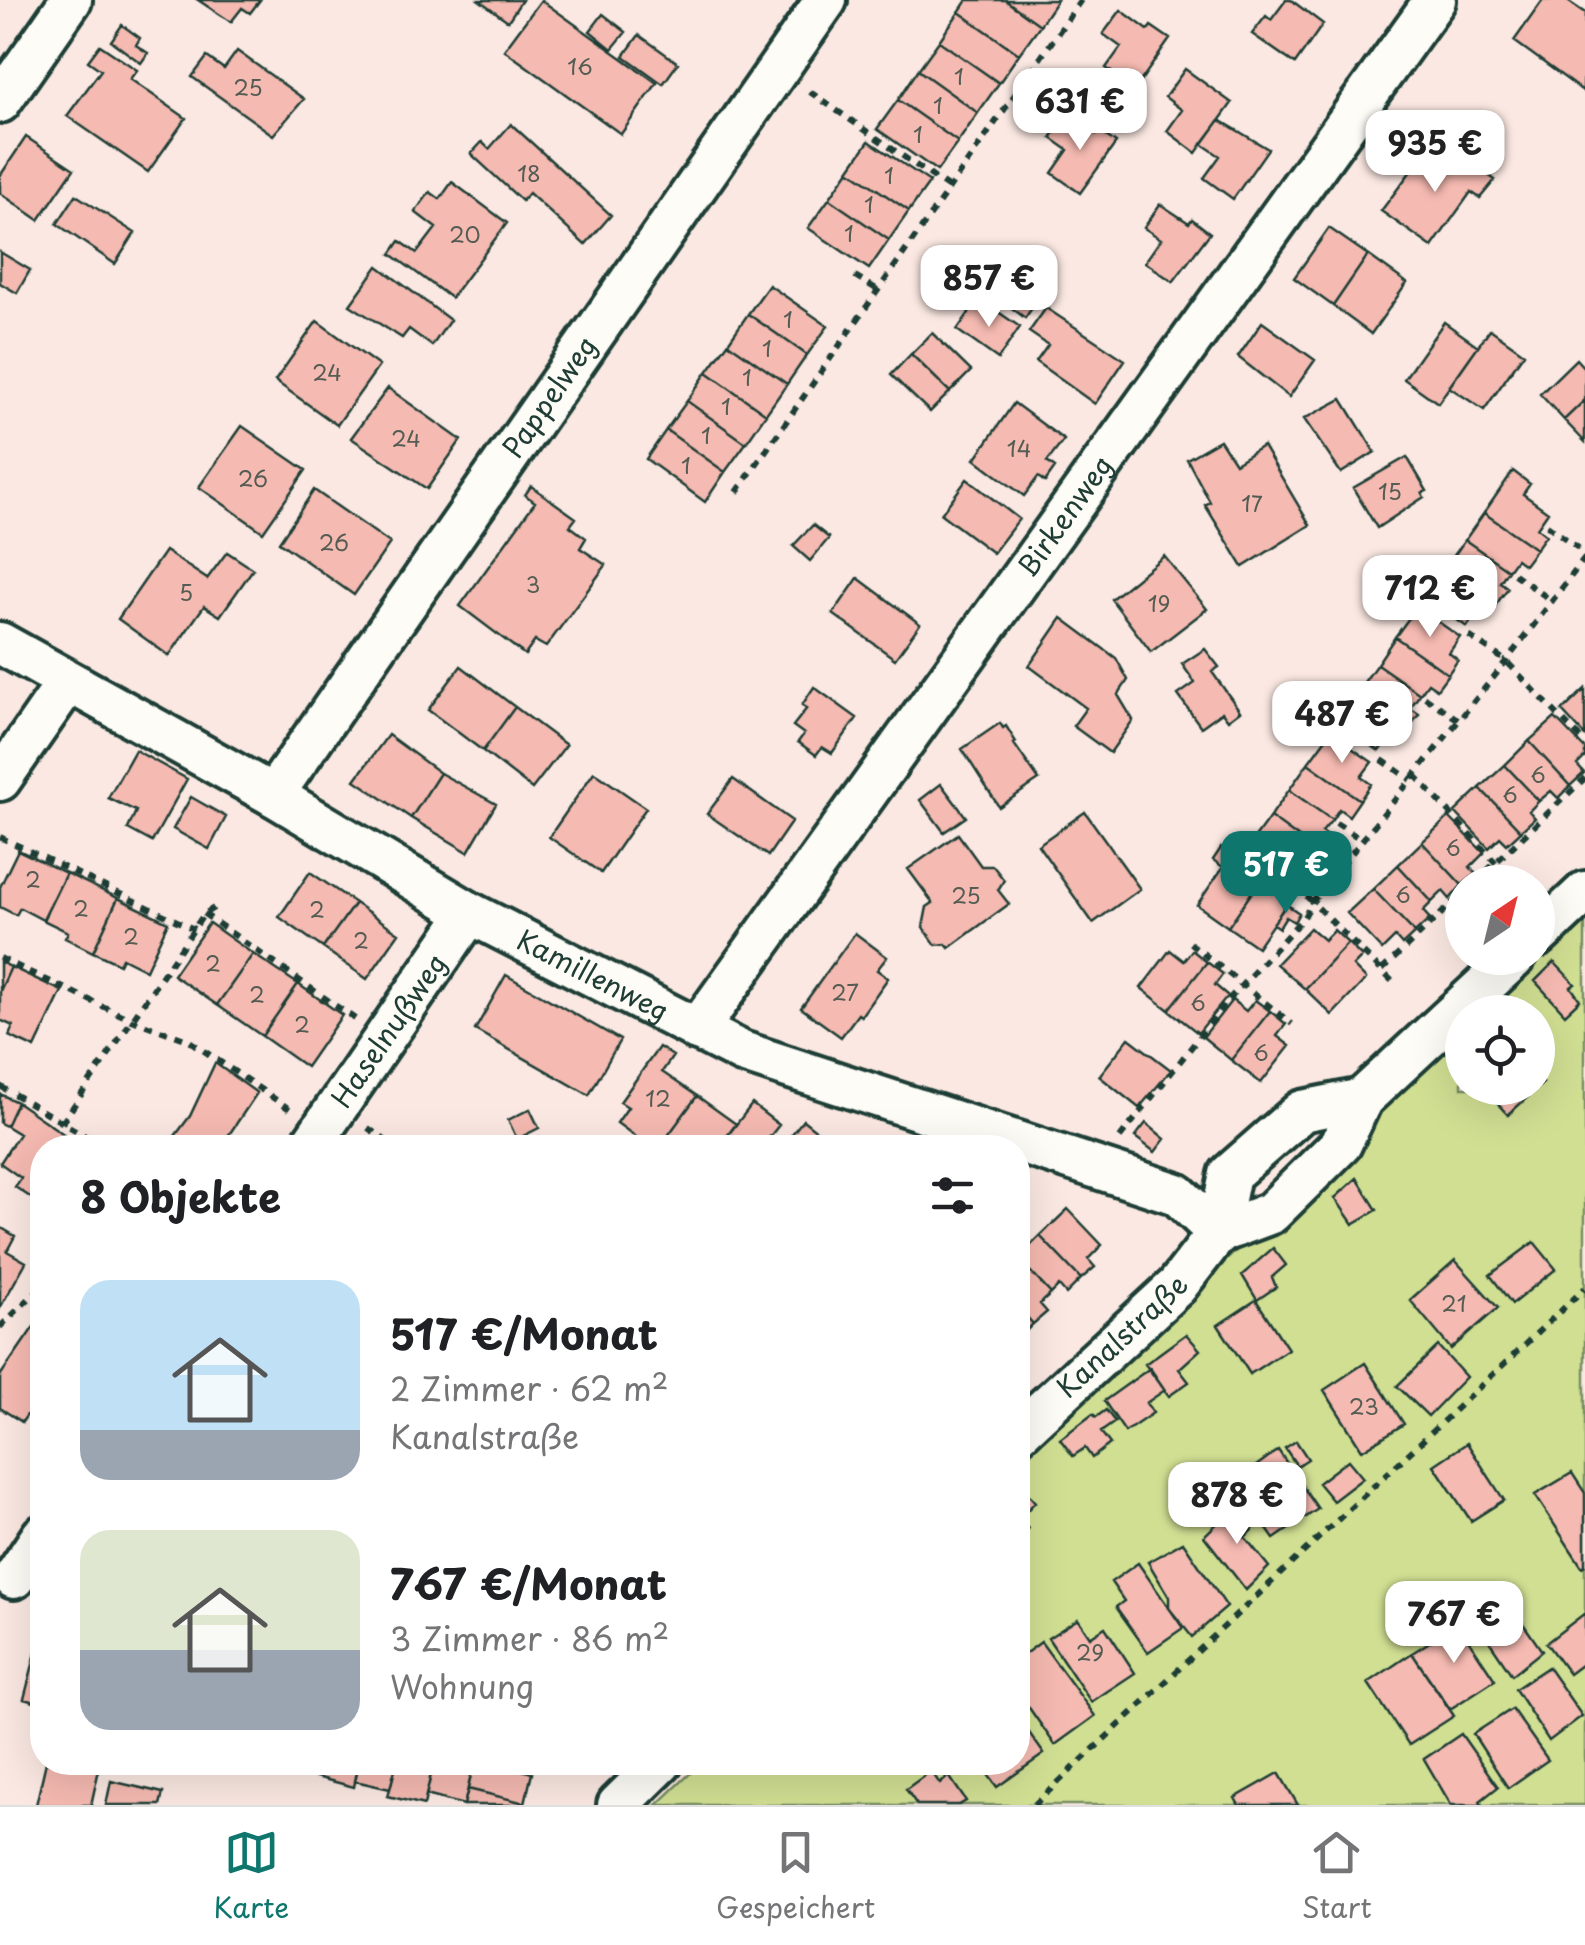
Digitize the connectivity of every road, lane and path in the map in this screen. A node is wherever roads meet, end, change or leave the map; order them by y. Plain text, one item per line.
1 (70, 0) edge
2 (826, 0) edge
3 (1434, 0) edge
4 (1079, 1) edge
5 (798, 84) dead end
6 (0, 102) edge
7 (949, 188) junction
8 (855, 276) dead end
9 (878, 290) junction
10 (737, 492) dead end
11 (1547, 526) dead end
12 (1585, 556) edge
13 (1514, 574) dead end
14 (1552, 601) junction
15 (1469, 636) dead end
16 (0, 643) edge
17 (1506, 661) junction
18 (68, 682) junction
19 (1425, 697) dead end
20 (1459, 720) junction
21 (1585, 743) edge
22 (1382, 760) dead end
23 (1413, 777) junction
24 (1585, 778) edge
25 (0, 780) edge
26 (273, 796) junction
27 (1336, 823) dead end
28 (0, 837) edge
29 (1362, 840) junction
30 (1231, 848) dead end
31 (1496, 863) joint
32 (1585, 892) edge
33 (1313, 901) junction
34 (217, 906) dead end
35 (1445, 910) edge
36 (204, 914) junction
37 (470, 914) junction
38 (1555, 920) edge
39 (194, 929) junction
40 (1190, 943) dead end
41 (0, 958) edge
42 (1382, 970) junction
43 (1496, 975) edge
44 (1242, 984) junction
45 (1396, 985) dead end
46 (132, 1020) junction
47 (1292, 1024) dead end
48 (697, 1030) junction
49 (384, 1039) junction
50 (0, 1086) edge
51 (1362, 1099) junction
52 (62, 1123) junction
53 (83, 1135) edge
54 (310, 1135) edge
55 (318, 1135) edge
56 (996, 1135) edge
57 (1030, 1146) edge
58 (1111, 1150) dead end
59 (1218, 1233) junction
60 (1585, 1288) edge
61 (30, 1298) edge
62 (0, 1328) edge
63 (1030, 1422) edge
64 (649, 1775) edge
65 (618, 1805) edge
66 (1034, 1805) edge

1 - 6 street
2 - 26 street, Pappelweg
3 - 48 street, Birkenweg
4 - 7 path
5 - 7 path
7 - 9 path
8 - 9 path
9 - 10 path
11 - 12 path
12 - 14 path
13 - 14 path
14 - 17 path
15 - 17 path
16 - 18 street, Kamillenweg
17 - 20 path
17 - 21 path
18 - 25 street
18 - 26 street, Kamillenweg
19 - 20 path
20 - 23 path
22 - 23 path
23 - 29 path
23 - 31 path
24 - 31 path
26 - 37 street, Kamillenweg
27 - 29 path
28 - 39 path
29 - 33 path
30 - 33 path
32 - 38 street
33 - 42 path
33 - 44 path
34 - 36 path
35 - 42 path
36 - 39 path
36 - 49 path
37 - 48 street, Kamillenweg
37 - 49 street, Haselnußweg
39 - 46 path
40 - 44 path
41 - 46 path
42 - 45 path
43 - 51 street
44 - 47 path
44 - 58 path
46 - 52 path
46 - 54 path
48 - 56 street, Kamillenweg
49 - 55 street, Haselnußweg
50 - 52 path
51 - 59 street
51 - 59 street, Kanalstraße
52 - 53 path
57 - 59 street, Kamillenweg
59 - 63 street, Kanalstraße
60 - 66 path
61 - 62 path
64 - 65 street

